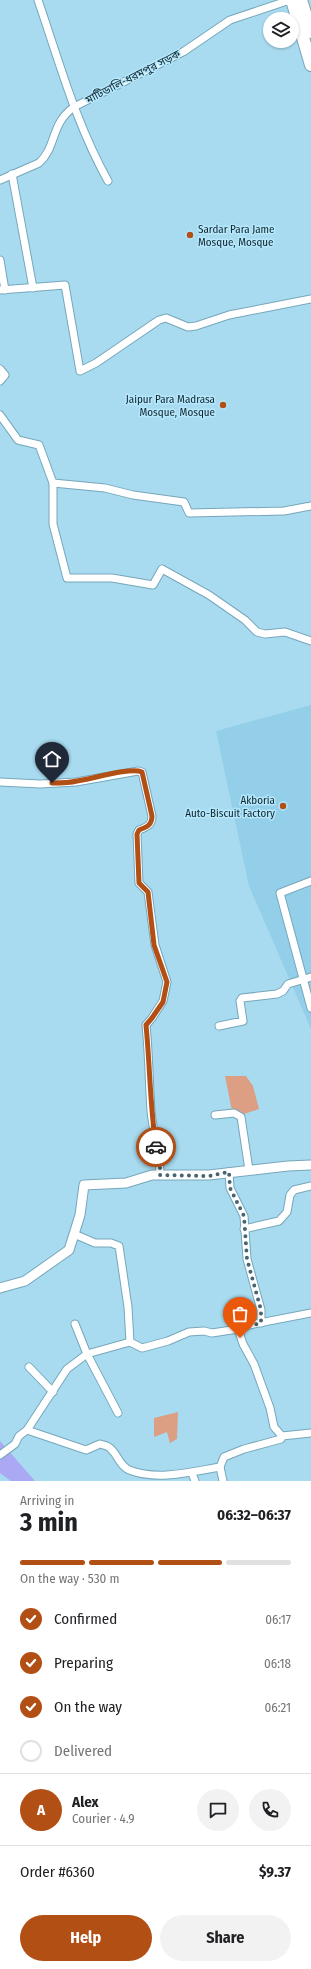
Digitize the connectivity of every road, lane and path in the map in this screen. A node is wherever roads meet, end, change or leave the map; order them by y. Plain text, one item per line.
1 (38, 0) edge
2 (291, 0) edge
3 (301, 0) edge
4 (311, 32) edge
5 (311, 65) edge
6 (74, 107) junction
7 (12, 174) junction
8 (0, 180) edge
9 (108, 181) dead end
10 (0, 260) edge
11 (33, 288) junction
12 (2, 290) edge
13 (311, 299) edge
14 (0, 368) edge
15 (0, 382) edge
16 (0, 415) edge
17 (53, 484) junction
18 (311, 506) edge
19 (311, 641) edge
20 (0, 782) edge
21 (311, 881) edge
22 (311, 977) edge
23 (304, 980) junction
24 (311, 1008) edge
25 (219, 1026) dead end
26 (215, 1115) dead end
27 (311, 1165) edge
28 (249, 1170) junction
29 (229, 1172) junction
30 (160, 1175) junction
31 (311, 1186) edge
32 (244, 1230) junction
33 (74, 1234) junction
34 (0, 1288) edge
35 (311, 1314) edge
36 (261, 1323) junction
37 (75, 1324) dead end
38 (238, 1329) junction
39 (130, 1342) junction
40 (87, 1354) junction
41 (29, 1367) dead end
42 (53, 1392) junction
43 (118, 1413) dead end
44 (27, 1430) junction
45 (311, 1433) edge
46 (282, 1436) junction
47 (0, 1455) edge
48 (220, 1467) junction
49 (192, 1473) junction
50 (195, 1481) edge
51 (223, 1481) edge

1 - 6 street
2 - 5 highway
2 - 6 street, মাটিডালি-ধরমপুর সড়ক
3 - 4 highway
6 - 7 street, মাটিডালি-ধরমপুর সড়ক
6 - 9 street
7 - 8 street, মাটিডালি-ধরমপুর সড়ক
7 - 11 street
10 - 12 street
11 - 12 street
11 - 13 street
14 - 15 street
16 - 17 street
17 - 18 street
17 - 19 street
20 - 30 street
21 - 23 street
22 - 23 street
23 - 24 street
23 - 25 street
26 - 28 street
27 - 28 street
28 - 29 street
29 - 30 street
29 - 32 street
30 - 33 street
31 - 32 street
32 - 36 street
33 - 34 street
33 - 39 street
35 - 36 street
36 - 38 street
37 - 40 street
38 - 39 street
38 - 46 street
39 - 40 street
40 - 42 street
40 - 43 street
41 - 42 street
42 - 44 street
44 - 47 street
44 - 49 street
45 - 46 street
46 - 48 street
48 - 49 street
48 - 51 street
49 - 50 street

